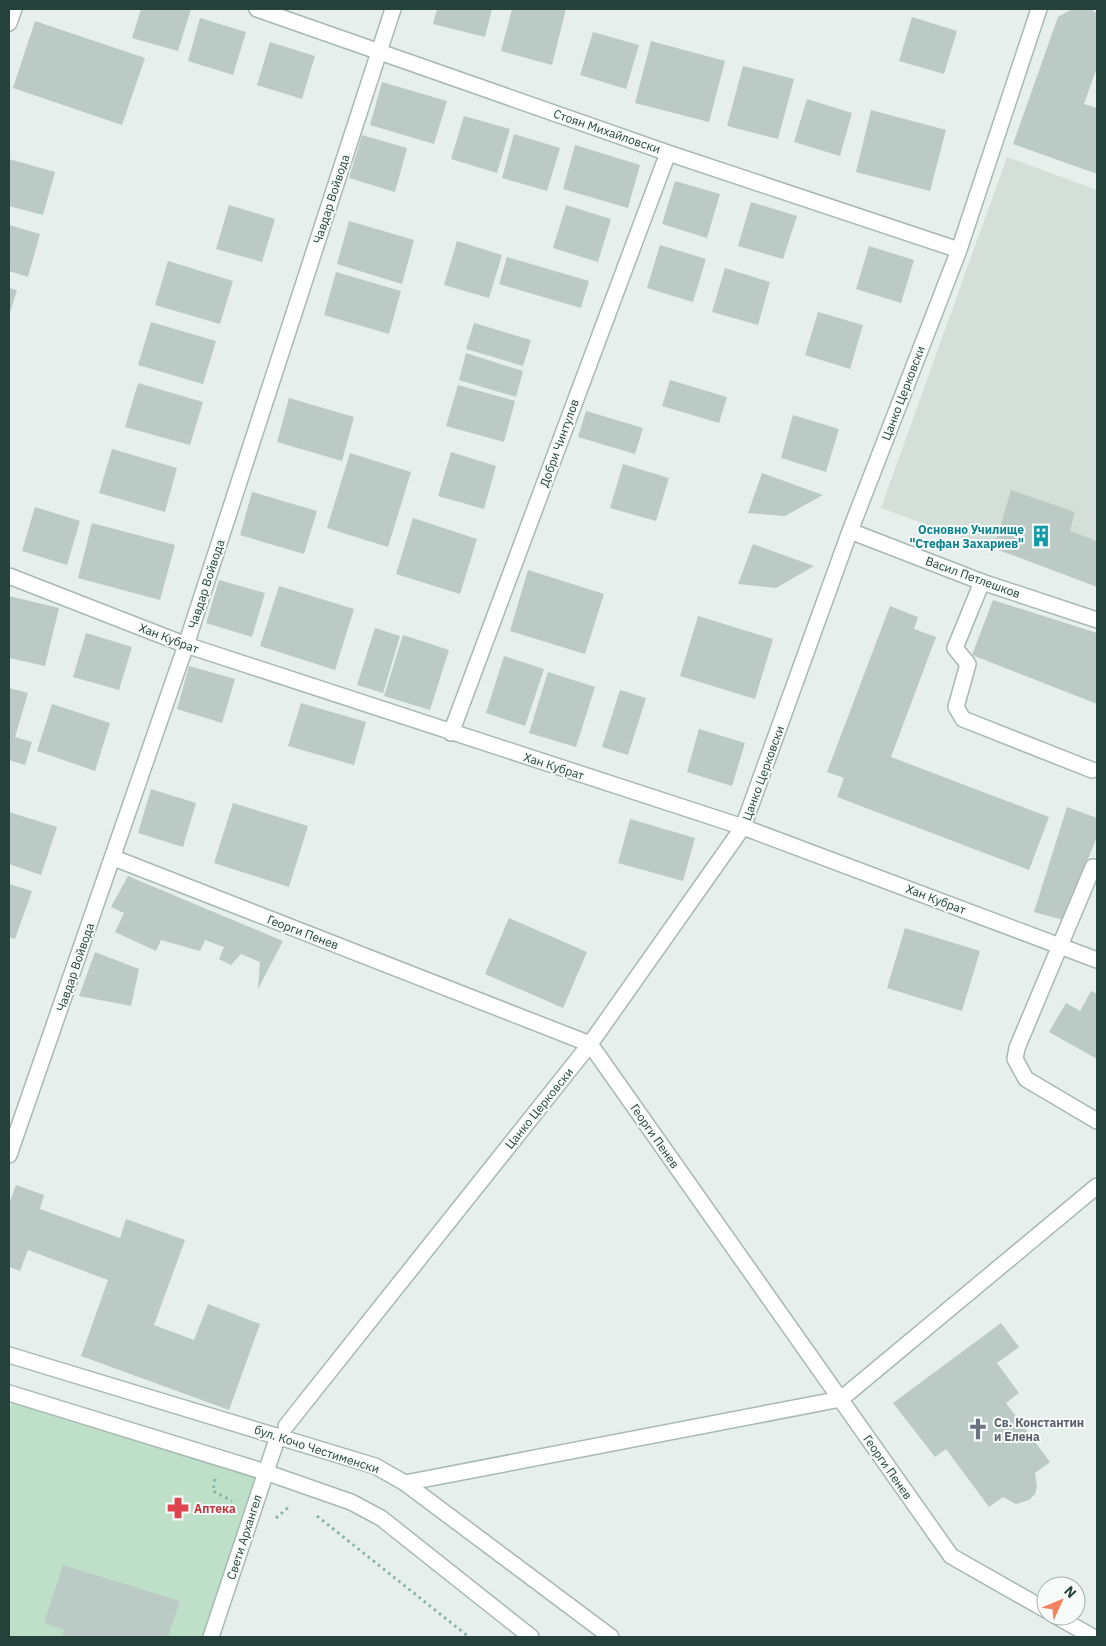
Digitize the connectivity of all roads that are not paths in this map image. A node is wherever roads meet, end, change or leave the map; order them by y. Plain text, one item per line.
1 (14, 9) edge
2 (257, 9) edge
3 (393, 9) edge
4 (1038, 9) edge
5 (9, 23) edge
6 (379, 52) junction
7 (668, 153) junction
8 (959, 250) junction
9 (850, 531) junction
10 (9, 576) edge
11 (982, 582) junction
12 (1097, 620) edge
13 (186, 645) junction
14 (451, 733) junction
15 (1092, 770) dead end
16 (743, 827) junction
17 (114, 858) junction
18 (1093, 867) dead end
19 (1060, 946) junction
20 (1097, 960) edge
21 (590, 1044) junction
22 (1097, 1121) edge
23 (9, 1155) edge
24 (1097, 1186) edge
25 (9, 1355) edge
26 (9, 1393) edge
27 (841, 1399) junction
28 (282, 1431) junction
29 (265, 1472) junction
30 (405, 1483) junction
31 (1036, 1604) edge
32 (1074, 1626) edge
33 (211, 1637) edge
34 (531, 1637) edge
35 (610, 1637) edge
36 (1093, 1637) edge

1 - 5 street
2 - 6 street, Стоян Михайловски
3 - 6 street, Чавдар Войвода
4 - 8 street, Цанко Церковски
6 - 7 street, Стоян Михайловски
6 - 13 street, Чавдар Войвода
7 - 8 street, Стоян Михайловски
7 - 14 street, Добри Чинтулов
8 - 9 street, Цанко Церковски
9 - 11 street, Васил Петлешков
9 - 16 street, Цанко Церковски
10 - 13 street, Хан Кубрат
11 - 12 street, Васил Петлешков
11 - 15 street
13 - 14 street, Хан Кубрат
13 - 17 street, Чавдар Войвода
14 - 16 street, Хан Кубрат
16 - 19 street, Хан Кубрат
16 - 21 street, Цанко Церковски
17 - 21 street, Георги Пенев
17 - 23 street, Чавдар Войвода
18 - 19 street
19 - 20 street, Хан Кубрат
19 - 22 street
21 - 27 street, Георги Пенев
21 - 28 street, Цанко Церковски
24 - 27 street
25 - 28 street, бул. Кочо Честименски
26 - 29 street
27 - 30 street
27 - 31 street, Георги Пенев
28 - 29 street, Свети Архангел
28 - 30 street, бул. Кочо Честименски
29 - 33 street, Свети Архангел
29 - 34 street
30 - 35 street, бул. Кочо Честименски
32 - 36 street

